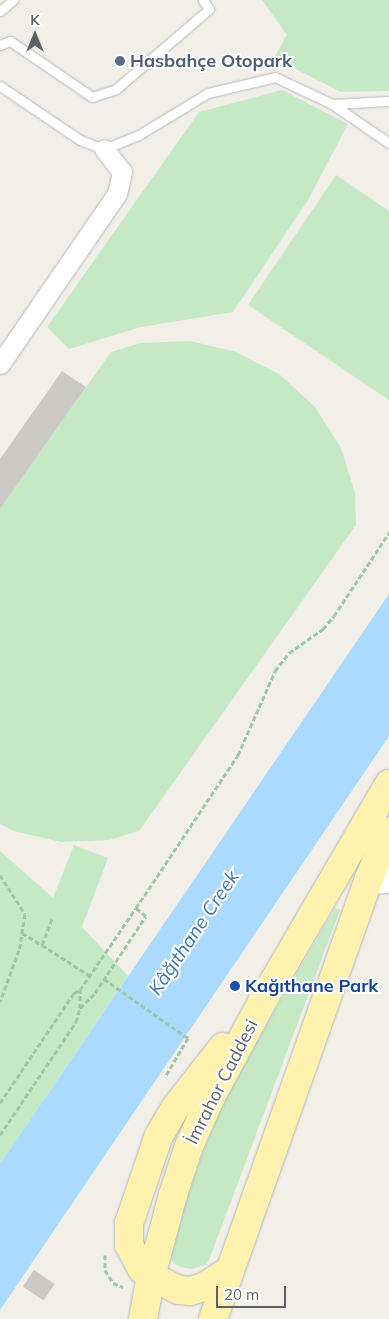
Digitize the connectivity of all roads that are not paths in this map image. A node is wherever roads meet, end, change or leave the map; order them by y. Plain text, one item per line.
1 (13, 0) edge
2 (203, 0) edge
3 (0, 11) edge
4 (0, 45) edge
5 (0, 86) edge
6 (389, 101) edge
7 (332, 104) junction
8 (389, 144) edge
9 (104, 149) junction
10 (0, 364) edge
11 (389, 784) edge
12 (389, 831) edge
13 (378, 880) edge
14 (230, 1270) junction
15 (151, 1276) junction
16 (143, 1319) edge
17 (213, 1319) edge

1 - 3 lane
2 - 4 lane
5 - 9 lane
6 - 7 lane
7 - 8 lane
7 - 9 lane
9 - 10 street
11 - 15 main road, İmrahor Caddesi
12 - 13 main road
13 - 14 main road
14 - 15 main road
14 - 17 main road
15 - 16 main road

